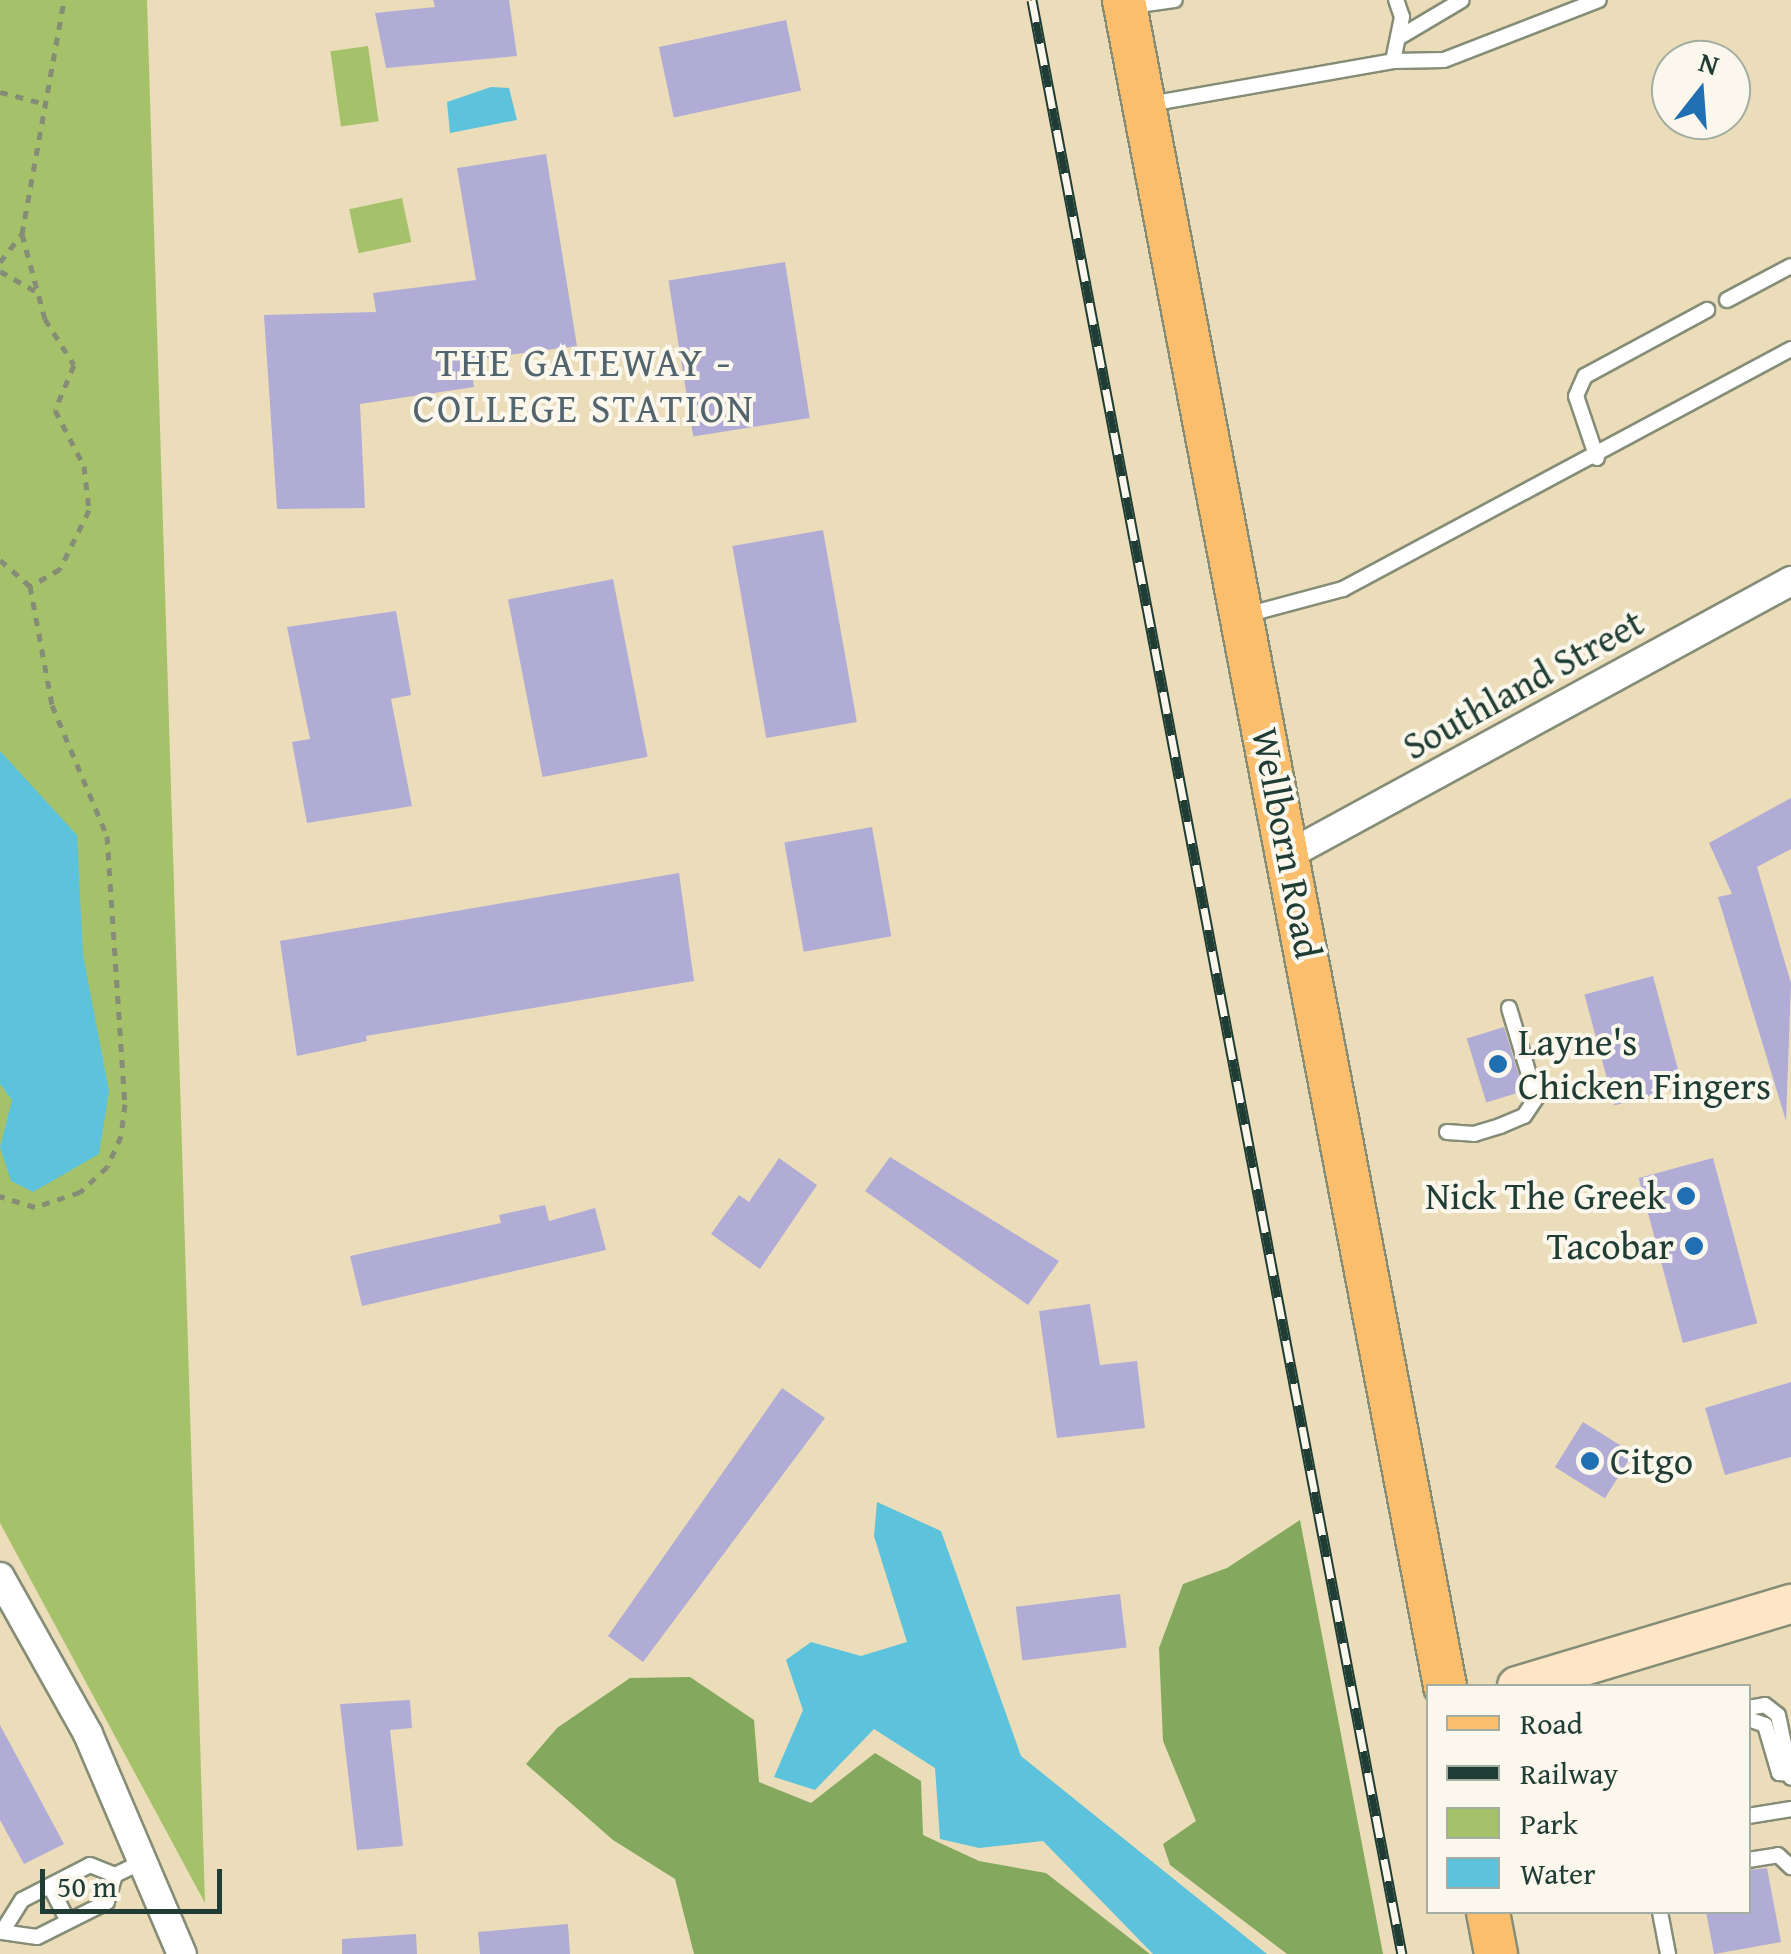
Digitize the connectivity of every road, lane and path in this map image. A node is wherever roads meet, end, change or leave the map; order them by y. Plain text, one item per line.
1 (64, 0) edge
2 (1175, 0) edge
3 (1396, 0) edge
4 (1462, 0) edge
5 (1598, 0) edge
6 (1125, 4) edge
7 (1398, 38) junction
8 (1393, 61) junction
9 (0, 92) edge
10 (46, 104) junction
11 (1145, 105) junction
12 (22, 234) junction
13 (0, 262) edge
14 (1791, 266) edge
15 (0, 271) edge
16 (42, 296) junction
17 (1726, 300) dead end
18 (1707, 310) dead end
19 (1791, 350) edge
20 (1597, 458) junction
21 (0, 560) edge
22 (1791, 580) edge
23 (30, 586) junction
24 (1245, 616) junction
25 (1290, 854) junction
26 (1509, 1008) dead end
27 (1447, 1132) dead end
28 (0, 1196) edge
29 (0, 1577) edge
30 (1791, 1604) edge
31 (1445, 1684) edge
32 (1525, 1684) edge
33 (1751, 1707) edge
34 (1751, 1720) edge
35 (1791, 1776) edge
36 (1791, 1809) edge
37 (1751, 1816) edge
38 (1751, 1860) edge
39 (144, 1861) junction
40 (1791, 1867) edge
41 (115, 1875) junction
42 (50, 1886) junction
43 (1488, 1914) edge
44 (1660, 1914) edge
45 (68, 1921) junction
46 (182, 1954) edge
47 (1496, 1954) edge
48 (1668, 1954) edge

1 - 10 path
2 - 6 lane
3 - 7 lane
4 - 7 lane
5 - 8 lane
6 - 11 main road, Wellborn Road
7 - 8 lane
8 - 11 lane
9 - 10 path
10 - 12 path
11 - 24 main road, Wellborn Road
12 - 13 path
12 - 16 path
14 - 17 lane
15 - 16 path
16 - 23 path
18 - 20 lane
19 - 20 lane
20 - 24 lane
21 - 23 path
22 - 25 street, Southland Street
23 - 28 path
24 - 25 main road, Wellborn Road
25 - 31 main road, Wellborn Road
26 - 27 lane
29 - 39 street
30 - 32 main road
33 - 35 lane
34 - 35 lane
36 - 37 lane
38 - 40 lane
39 - 41 lane
39 - 46 street
41 - 42 lane
41 - 45 lane
42 - 45 lane
42 - 45 lane
43 - 47 main road
44 - 48 lane

